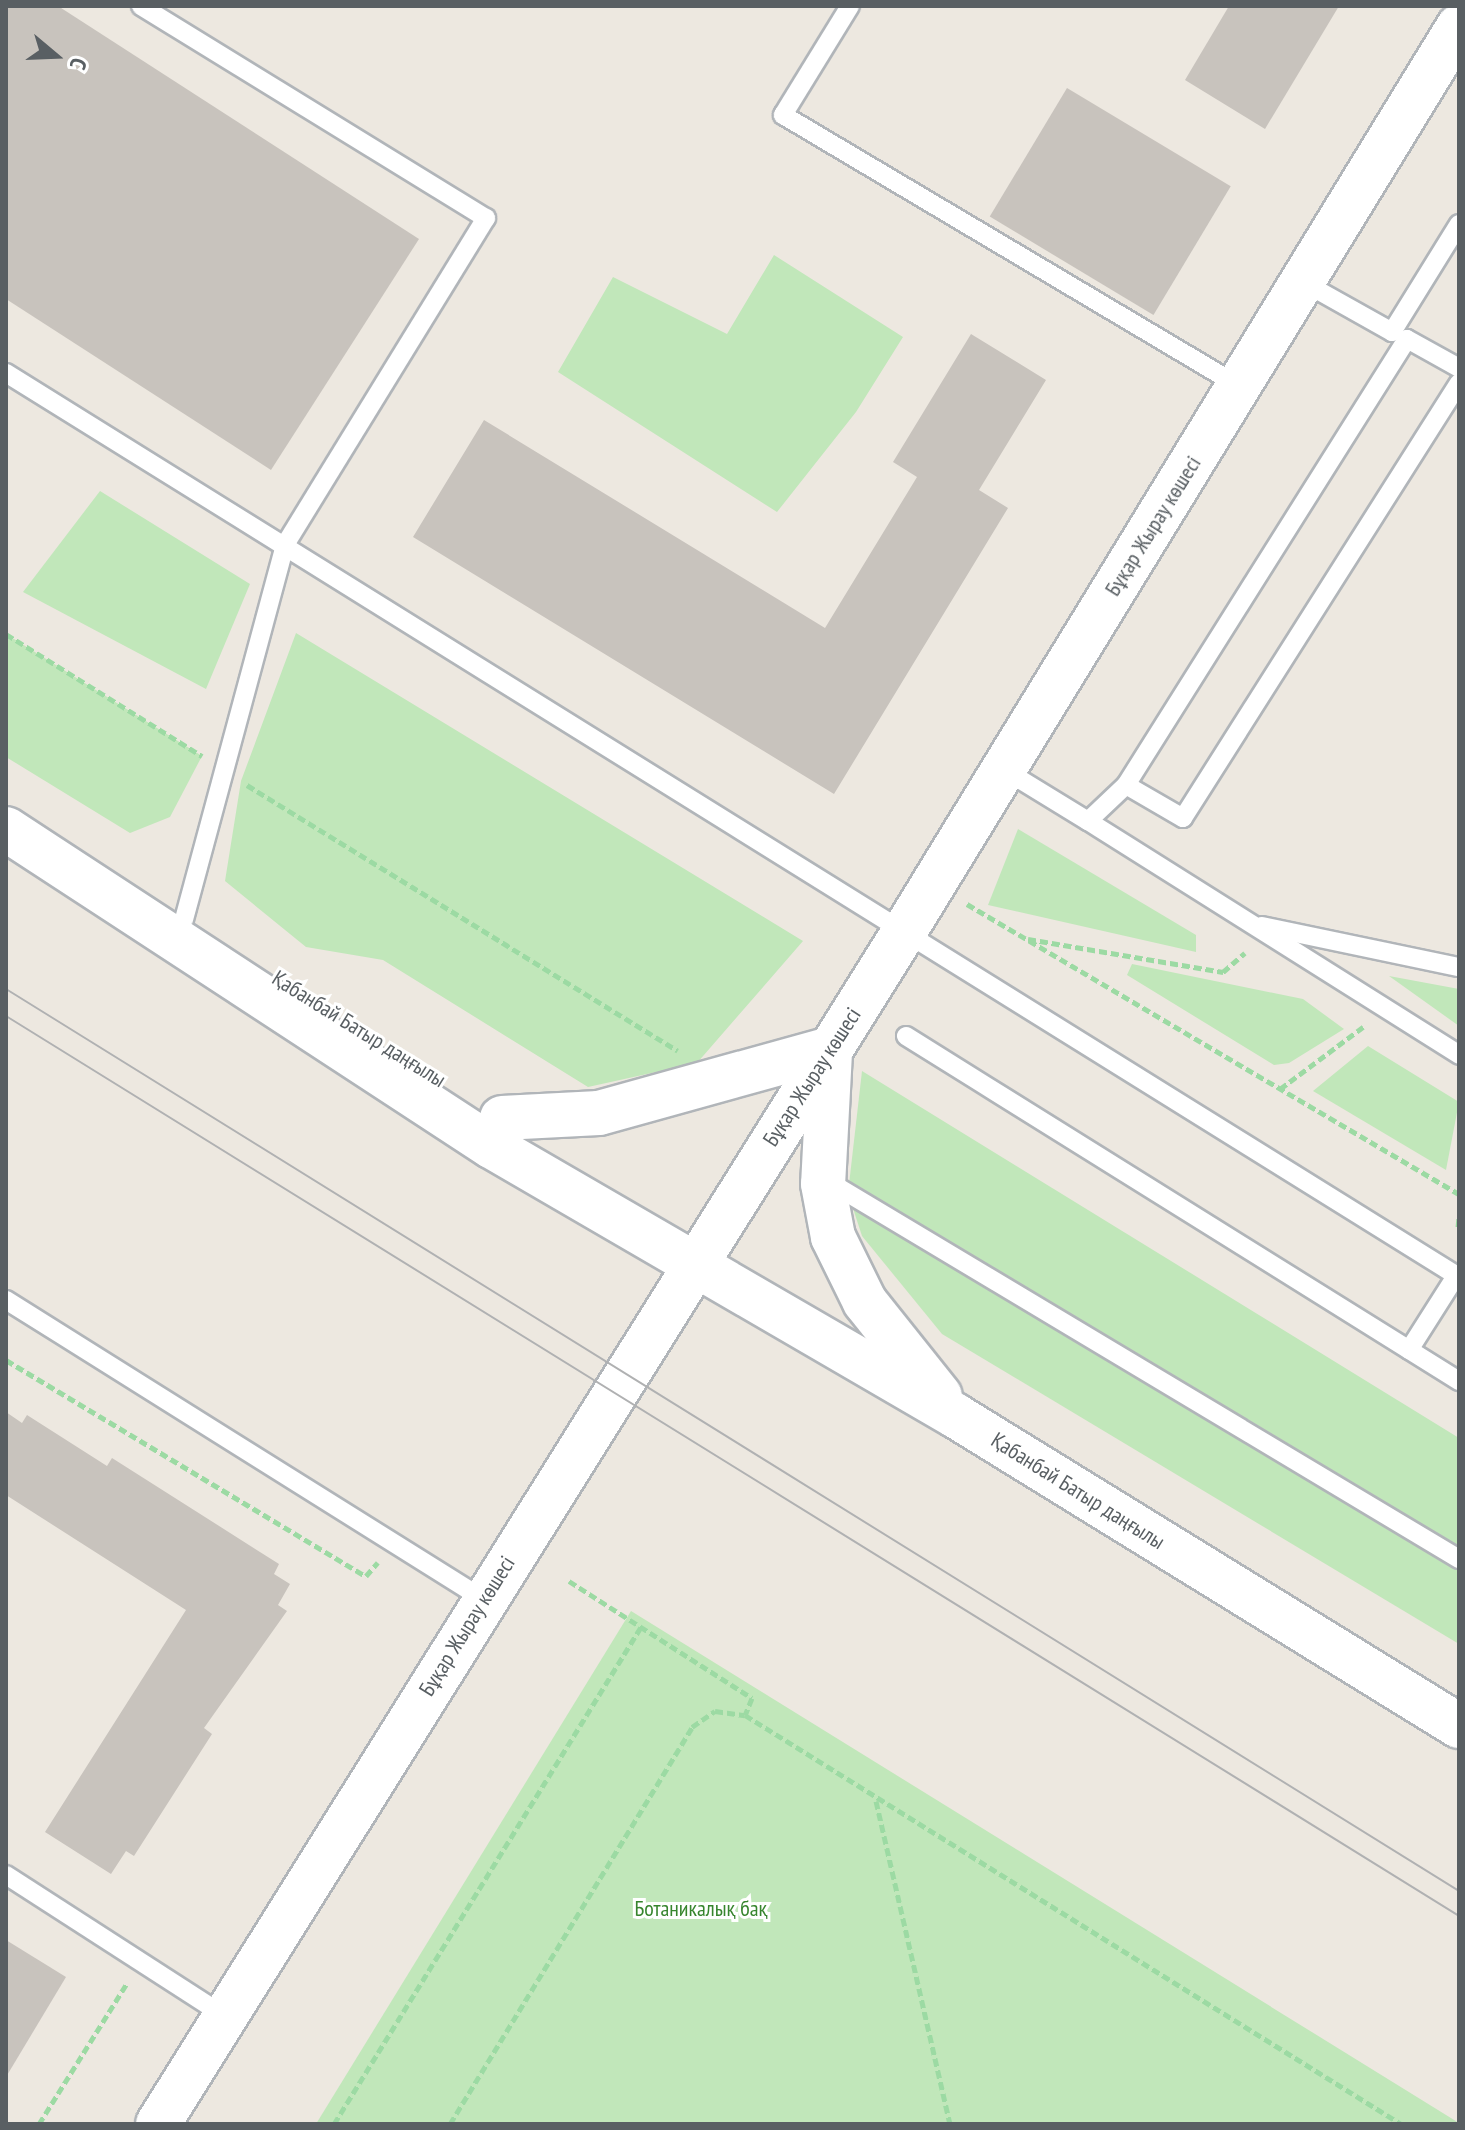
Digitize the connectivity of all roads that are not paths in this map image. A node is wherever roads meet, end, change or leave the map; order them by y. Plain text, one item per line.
1 (141, 6) edge
2 (850, 6) edge
3 (1459, 26) edge
4 (1459, 224) edge
5 (1303, 282) junction
6 (1400, 336) junction
7 (1459, 368) edge
8 (6, 373) edge
9 (1459, 383) edge
10 (1239, 386) junction
11 (285, 545) junction
12 (1003, 769) junction
13 (1126, 785) junction
14 (6, 821) edge
15 (1088, 821) junction
16 (6, 829) edge
17 (184, 920) junction
18 (1249, 923) junction
19 (904, 932) junction
20 (1459, 967) edge
21 (906, 1036) dead end
22 (830, 1049) junction
23 (1459, 1055) edge
24 (502, 1118) junction
25 (831, 1183) dead end
26 (693, 1264) junction
27 (1458, 1276) edge
28 (6, 1300) edge
29 (1409, 1350) junction
30 (1459, 1381) edge
31 (956, 1416) junction
32 (1459, 1559) edge
33 (483, 1599) junction
34 (1459, 1726) edge
35 (6, 1875) edge
36 (225, 2016) junction
37 (158, 2124) edge

1 - 11 lane
2 - 10 lane
3 - 5 main road, Бұқар Жырау көшесі
4 - 6 lane
5 - 6 lane
5 - 10 main road, Бұқар Жырау көшесі
6 - 7 lane
6 - 13 lane
8 - 11 lane
9 - 13 lane
10 - 12 main road, Бұқар Жырау көшесі
11 - 17 lane
11 - 19 lane
12 - 15 lane
12 - 19 main road, Бұқар Жырау көшесі
13 - 15 lane
14 - 17 main road, Қабанбай Батыр даңғылы
15 - 18 lane
16 - 26 main road, Қабанбай Батыр даңғылы
17 - 24 main road, Қабанбай Батыр даңғылы
18 - 20 lane
18 - 23 lane
19 - 22 main road, Бұқар Жырау көшесі
19 - 27 lane
21 - 29 lane
22 - 24 main road
22 - 26 main road, Бұқар Жырау көшесі
22 - 31 main road
24 - 26 main road, Қабанбай Батыр даңғылы
25 - 32 lane
26 - 31 main road, Қабанбай Батыр даңғылы
26 - 33 main road, Бұқар Жырау көшесі
27 - 29 lane
28 - 33 lane
29 - 30 lane
31 - 34 main road, Қабанбай Батыр даңғылы
33 - 36 main road, Бұқар Жырау көшесі
35 - 36 lane
36 - 37 main road, Бұқар Жырау көшесі

